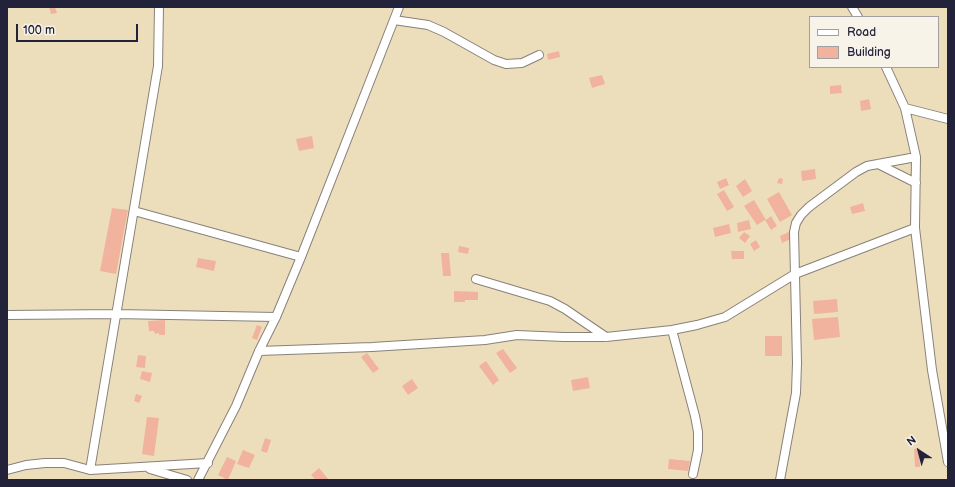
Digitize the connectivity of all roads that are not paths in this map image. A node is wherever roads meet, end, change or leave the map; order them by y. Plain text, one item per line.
1 (159, 7) edge
2 (399, 7) edge
3 (852, 7) edge
4 (857, 16) edge
5 (394, 20) junction
6 (540, 55) dead end
7 (886, 68) edge
8 (905, 108) junction
9 (948, 119) edge
10 (916, 157) junction
11 (878, 164) junction
12 (916, 183) junction
13 (134, 212) junction
14 (915, 228) junction
15 (301, 257) junction
16 (795, 274) junction
17 (476, 279) dead end
18 (116, 314) junction
19 (7, 315) edge
20 (276, 317) junction
21 (672, 330) junction
22 (606, 337) junction
23 (259, 351) junction
24 (948, 462) edge
25 (208, 463) junction
26 (145, 467) junction
27 (7, 470) edge
28 (90, 470) junction
29 (693, 474) dead end
30 (187, 480) edge
31 (198, 480) edge
32 (780, 480) edge

1 - 13 street
2 - 5 street
3 - 4 street
5 - 6 street
5 - 15 street
7 - 8 street
8 - 9 street
8 - 10 street
10 - 11 street
10 - 12 street
11 - 12 street
11 - 16 street
12 - 14 street
13 - 15 street
13 - 18 street
14 - 16 street
14 - 24 street
15 - 20 street
16 - 21 street
16 - 32 street
17 - 22 street
18 - 19 street
18 - 20 street
18 - 28 street
20 - 23 street
21 - 22 street
21 - 29 street
22 - 23 street
23 - 25 street
25 - 26 street
25 - 31 street
26 - 28 street
26 - 30 street
27 - 28 street

